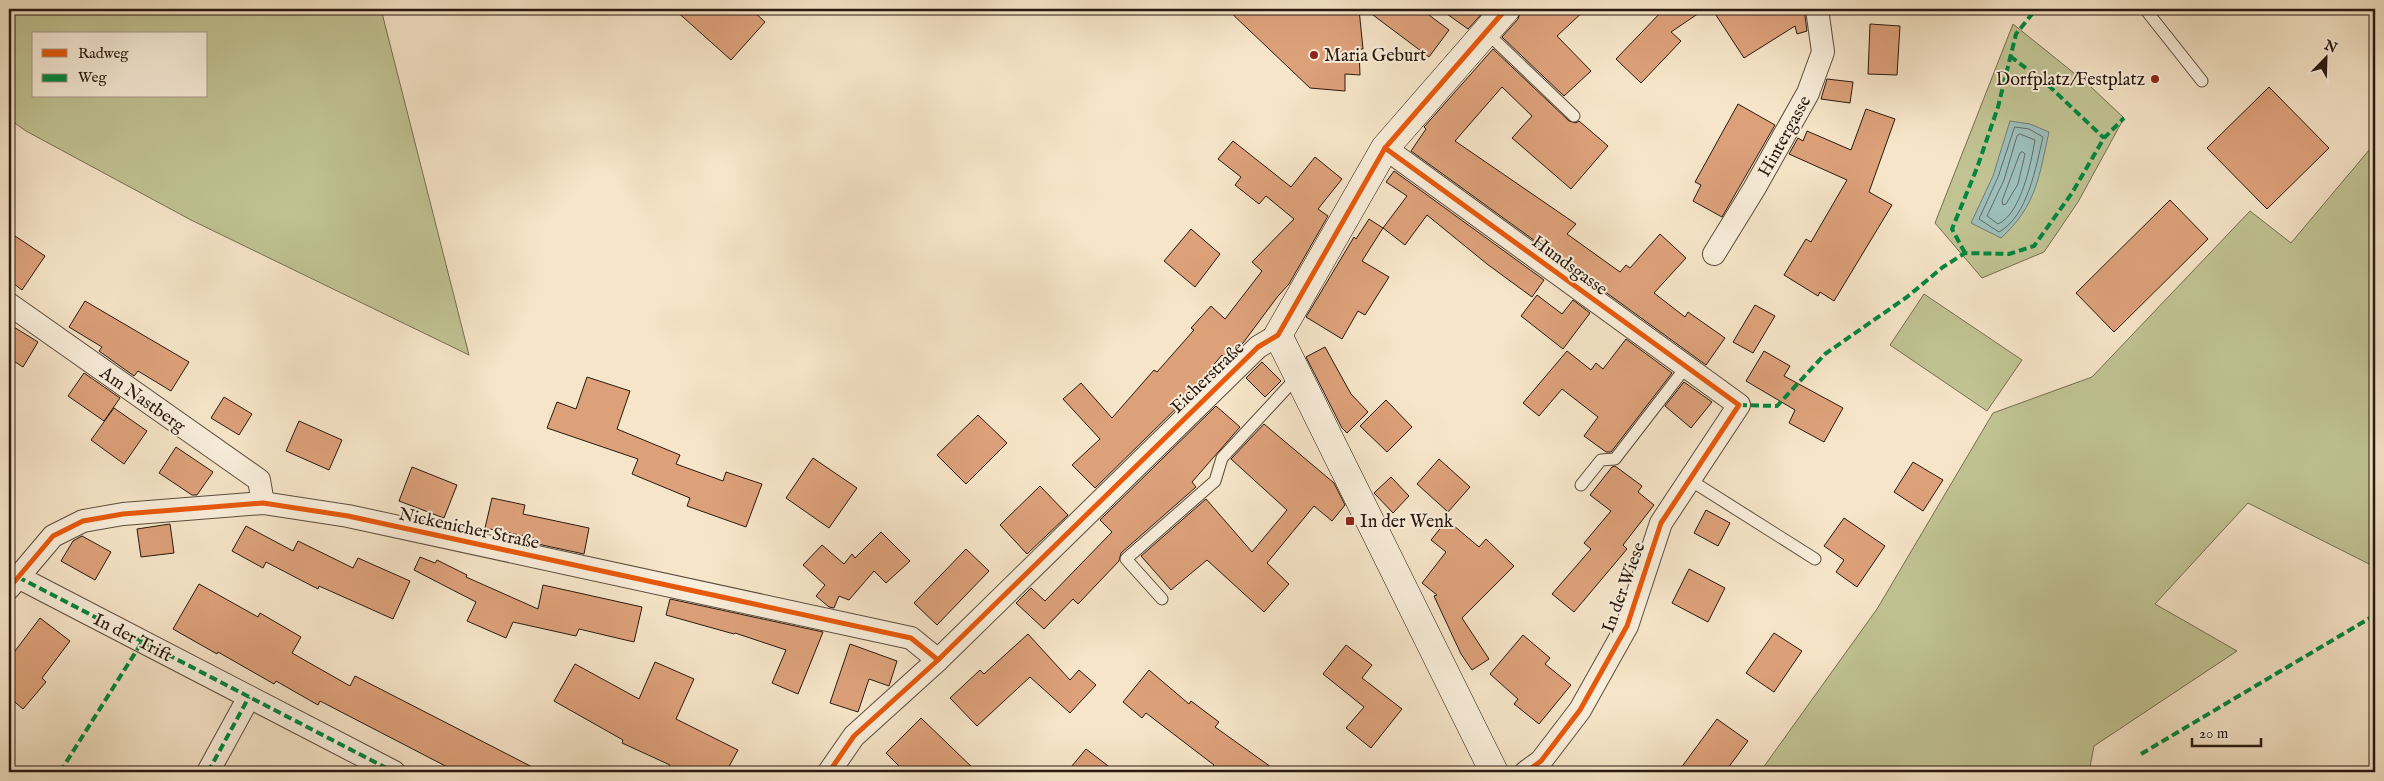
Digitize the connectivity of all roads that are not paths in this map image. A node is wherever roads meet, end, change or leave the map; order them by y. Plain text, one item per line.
1 (1506, 9) edge
2 (1817, 9) edge
3 (2144, 9) edge
4 (1486, 32) junction
5 (2202, 81) dead end
6 (1574, 116) dead end
7 (1385, 148) junction
8 (1714, 254) dead end
9 (9, 304) edge
10 (1278, 335) junction
11 (1686, 367) junction
12 (1298, 376) junction
13 (1739, 405) joint
14 (1690, 480) junction
15 (1581, 486) dead end
16 (264, 503) junction
17 (1815, 559) dead end
18 (13, 582) edge
19 (1162, 599) dead end
20 (938, 660) junction
21 (250, 697) junction
22 (208, 772) edge
23 (394, 772) edge
24 (829, 772) edge
25 (1494, 772) edge
26 (1526, 772) edge

1 - 4 street, Eicherstraße
2 - 8 street, Hintergasse
3 - 5 lane
4 - 6 lane
4 - 7 street, Eicherstraße
7 - 10 street, Eicherstraße
7 - 11 street, Hundsgasse
9 - 16 street, Am Nastberg
10 - 12 street
10 - 20 street, Eicherstraße
11 - 13 street, Hundsgasse
11 - 15 lane
12 - 19 lane
12 - 25 street
13 - 14 street, In der Wiese
14 - 17 lane
14 - 26 street, In der Wiese
16 - 18 street, Nickenicher Straße
16 - 20 street, Nickenicher Straße
18 - 21 street, In der Trift
20 - 24 street, Eicherstraße
21 - 22 street
21 - 23 street, In der Trift

